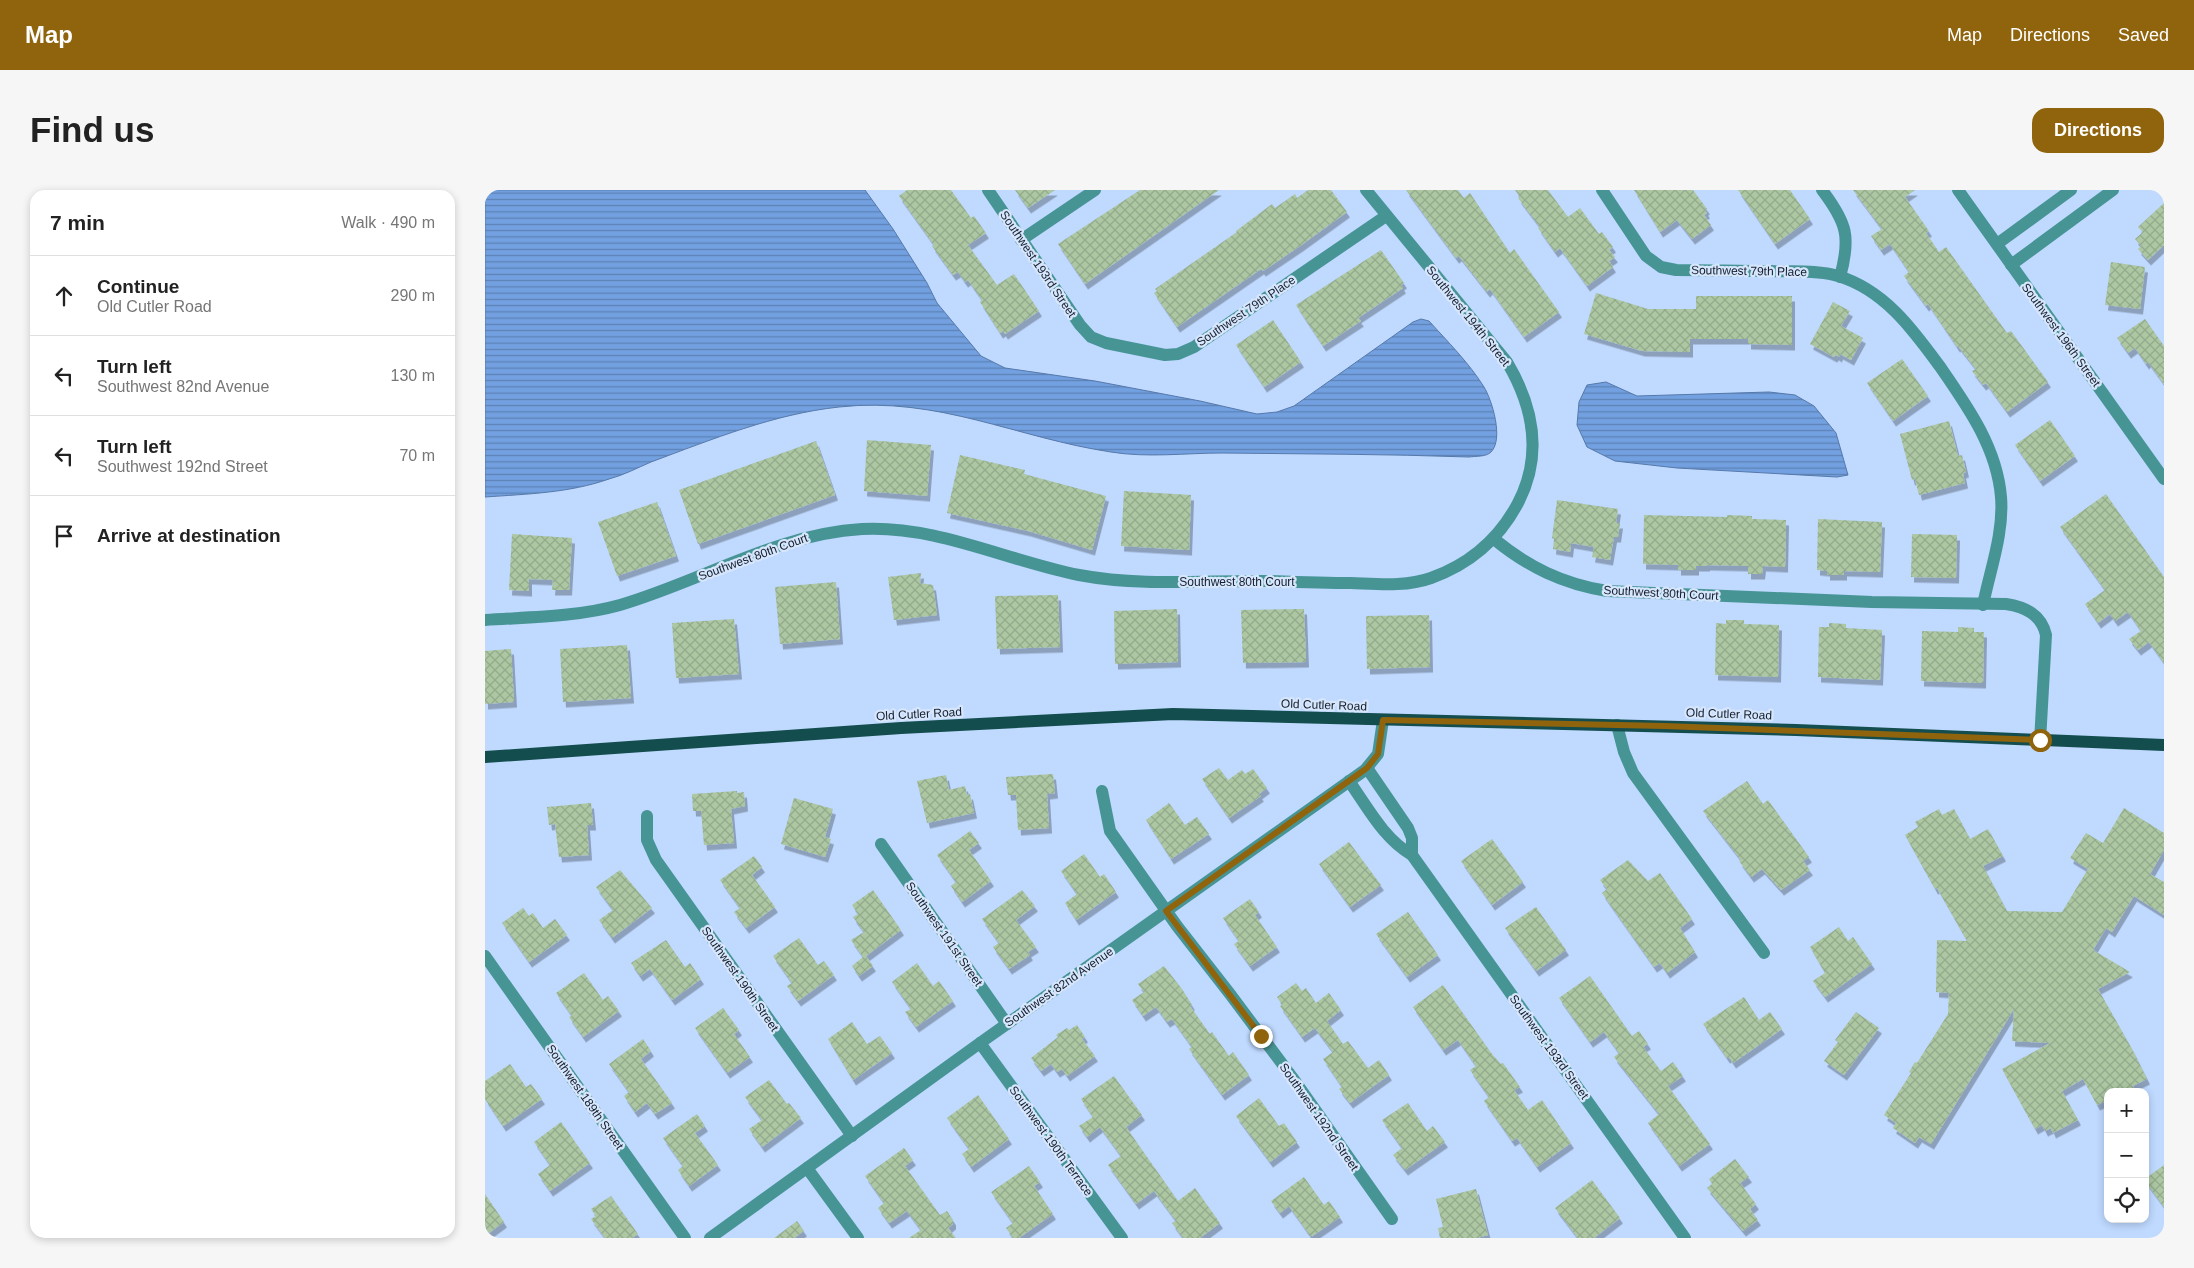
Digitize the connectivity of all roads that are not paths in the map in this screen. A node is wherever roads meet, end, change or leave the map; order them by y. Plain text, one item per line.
1 (988, 190) edge
2 (1095, 190) edge
3 (1366, 190) edge
4 (1601, 190) edge
5 (1822, 190) edge
6 (1958, 190) edge
7 (2071, 190) edge
8 (2113, 190) edge
9 (1386, 216) junction
10 (1021, 240) junction
11 (1997, 244) junction
12 (2011, 265) junction
13 (1840, 277) junction
14 (1091, 337) joint
15 (2164, 479) edge
16 (1494, 539) junction
17 (1983, 605) junction
18 (485, 620) edge
19 (1383, 720) junction
20 (1617, 725) junction
21 (2040, 740) junction
22 (2164, 745) edge
23 (485, 757) edge
24 (1367, 768) junction
25 (1349, 782) junction
26 (1102, 791) dead end
27 (1400, 814) junction
28 (647, 816) dead end
29 (1382, 828) junction
30 (881, 844) dead end
31 (1412, 856) junction
32 (1166, 911) junction
33 (1764, 953) dead end
34 (485, 956) edge
35 (1007, 1024) junction
36 (980, 1043) junction
37 (852, 1136) junction
38 (807, 1168) junction
39 (1392, 1219) dead end
40 (685, 1238) edge
41 (711, 1238) edge
42 (859, 1238) edge
43 (1122, 1238) edge
44 (1685, 1238) edge

1 - 10 street, Southwest 193rd Street
2 - 10 street
3 - 9 street, Southwest 194th Street
4 - 13 street, Southwest 79th Place
5 - 13 street
6 - 11 street, Southwest 196th Street
7 - 11 street
8 - 12 street
9 - 14 street, Southwest 79th Place
9 - 16 street, Southwest 194th Street
10 - 14 street, Southwest 193rd Street
11 - 12 street, Southwest 196th Street
12 - 15 street, Southwest 196th Street
13 - 17 street, Southwest 79th Place
16 - 17 street, Southwest 80th Court
16 - 18 street, Southwest 80th Court
17 - 21 street, Southwest 80th Court
19 - 20 main road, Old Cutler Road
19 - 23 main road, Old Cutler Road
19 - 24 street, Southwest 82nd Avenue
20 - 21 main road, Old Cutler Road
20 - 33 street
21 - 22 main road, Old Cutler Road
24 - 25 street, Southwest 82nd Avenue
24 - 27 street, Southwest 193rd Street
25 - 29 street, Southwest 193rd Street
25 - 32 street, Southwest 82nd Avenue
26 - 32 street, Southwest 192nd Street
27 - 29 street
27 - 31 street, Southwest 193rd Street
28 - 37 street, Southwest 190th Street
29 - 31 street, Southwest 193rd Street
30 - 35 street, Southwest 191st Street
31 - 44 street, Southwest 193rd Street
32 - 35 street, Southwest 82nd Avenue
32 - 39 street, Southwest 192nd Street
34 - 40 street, Southwest 189th Street
35 - 36 street, Southwest 82nd Avenue
36 - 37 street, Southwest 82nd Avenue
36 - 43 street, Southwest 190th Terrace
37 - 38 street, Southwest 82nd Avenue
38 - 41 street, Southwest 82nd Avenue
38 - 42 street

